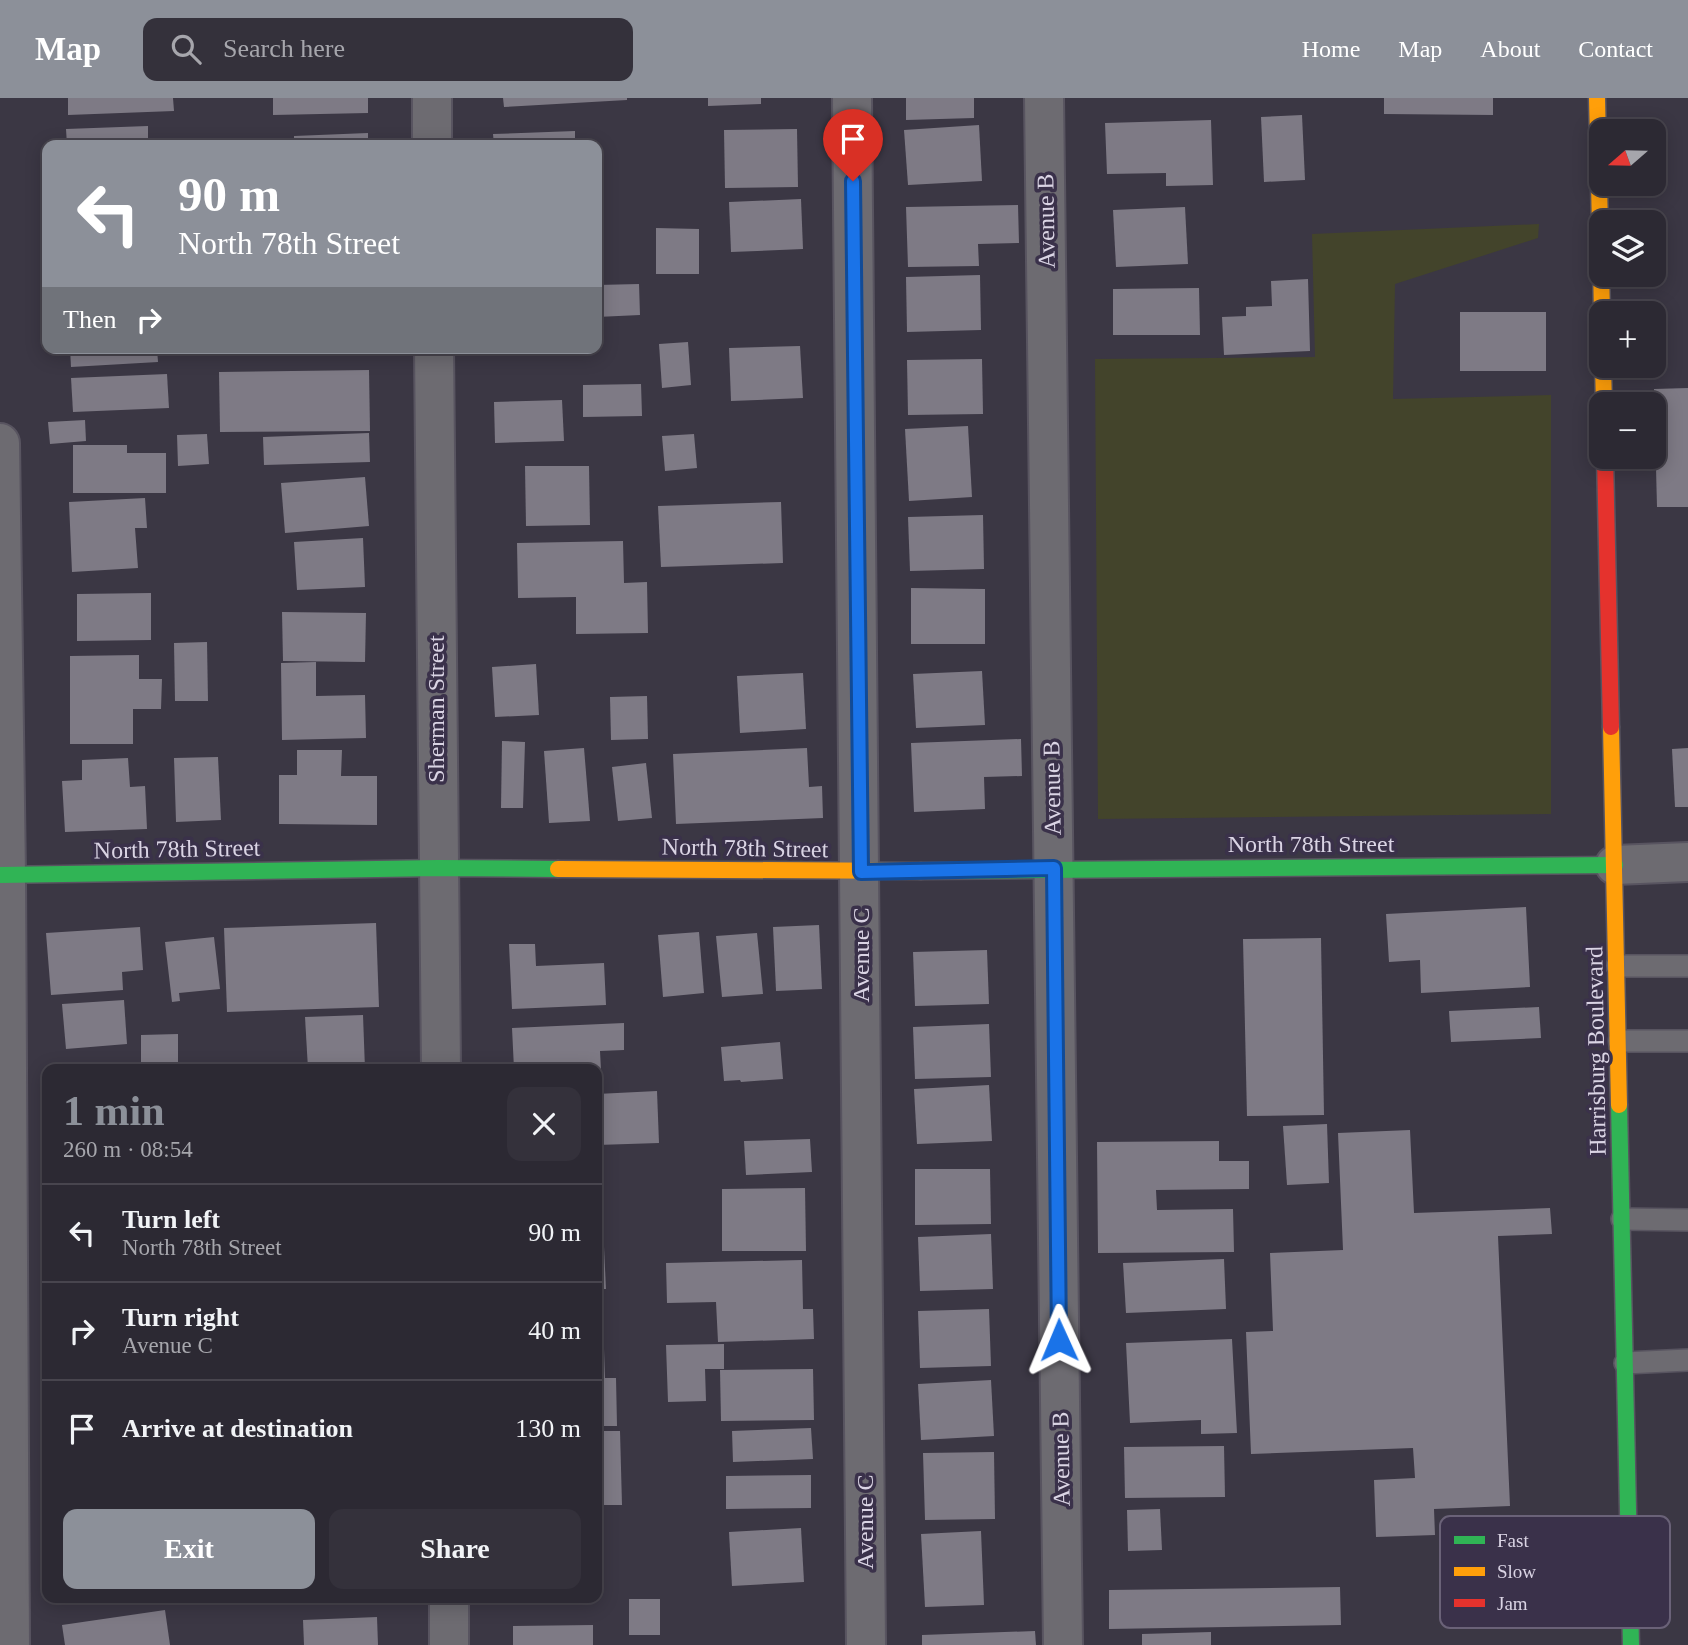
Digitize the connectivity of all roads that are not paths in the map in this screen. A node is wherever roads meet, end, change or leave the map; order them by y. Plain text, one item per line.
1 (432, 98) edge
2 (852, 98) edge
3 (1044, 98) edge
4 (1597, 98) edge
5 (432, 140) edge
6 (1602, 301) edge
7 (434, 354) edge
8 (0, 443) edge
9 (1605, 469) edge
10 (1688, 862) edge
11 (1615, 865) junction
12 (438, 868) junction
13 (1054, 868) junction
14 (861, 872) junction
15 (3, 875) edge
16 (1617, 966) junction
17 (1688, 966) edge
18 (1619, 1041) junction
19 (1688, 1041) edge
20 (441, 1064) edge
21 (1622, 1219) junction
22 (1688, 1220) edge
23 (1688, 1360) edge
24 (1625, 1363) junction
25 (1628, 1516) edge
26 (449, 1603) edge
27 (10, 1645) edge
28 (449, 1645) edge
29 (866, 1645) edge
30 (1063, 1645) edge

1 - 5 street
2 - 14 street, Avenue C
3 - 13 street, Avenue B
4 - 6 street
7 - 12 street, Sherman Street
8 - 15 street
9 - 11 street, Harrisburg Boulevard
10 - 11 street
11 - 13 street, North 78th Street
11 - 16 street, Harrisburg Boulevard
12 - 14 street, North 78th Street
12 - 15 street, North 78th Street
12 - 20 street, Sherman Street
13 - 14 street, North 78th Street
13 - 30 street, Avenue B
14 - 29 street, Avenue C
15 - 27 street
16 - 17 lane
16 - 18 street, Harrisburg Boulevard
18 - 19 lane
18 - 21 street, Harrisburg Boulevard
21 - 22 lane
21 - 24 street, Harrisburg Boulevard
23 - 24 lane
24 - 25 street, Harrisburg Boulevard
26 - 28 street

